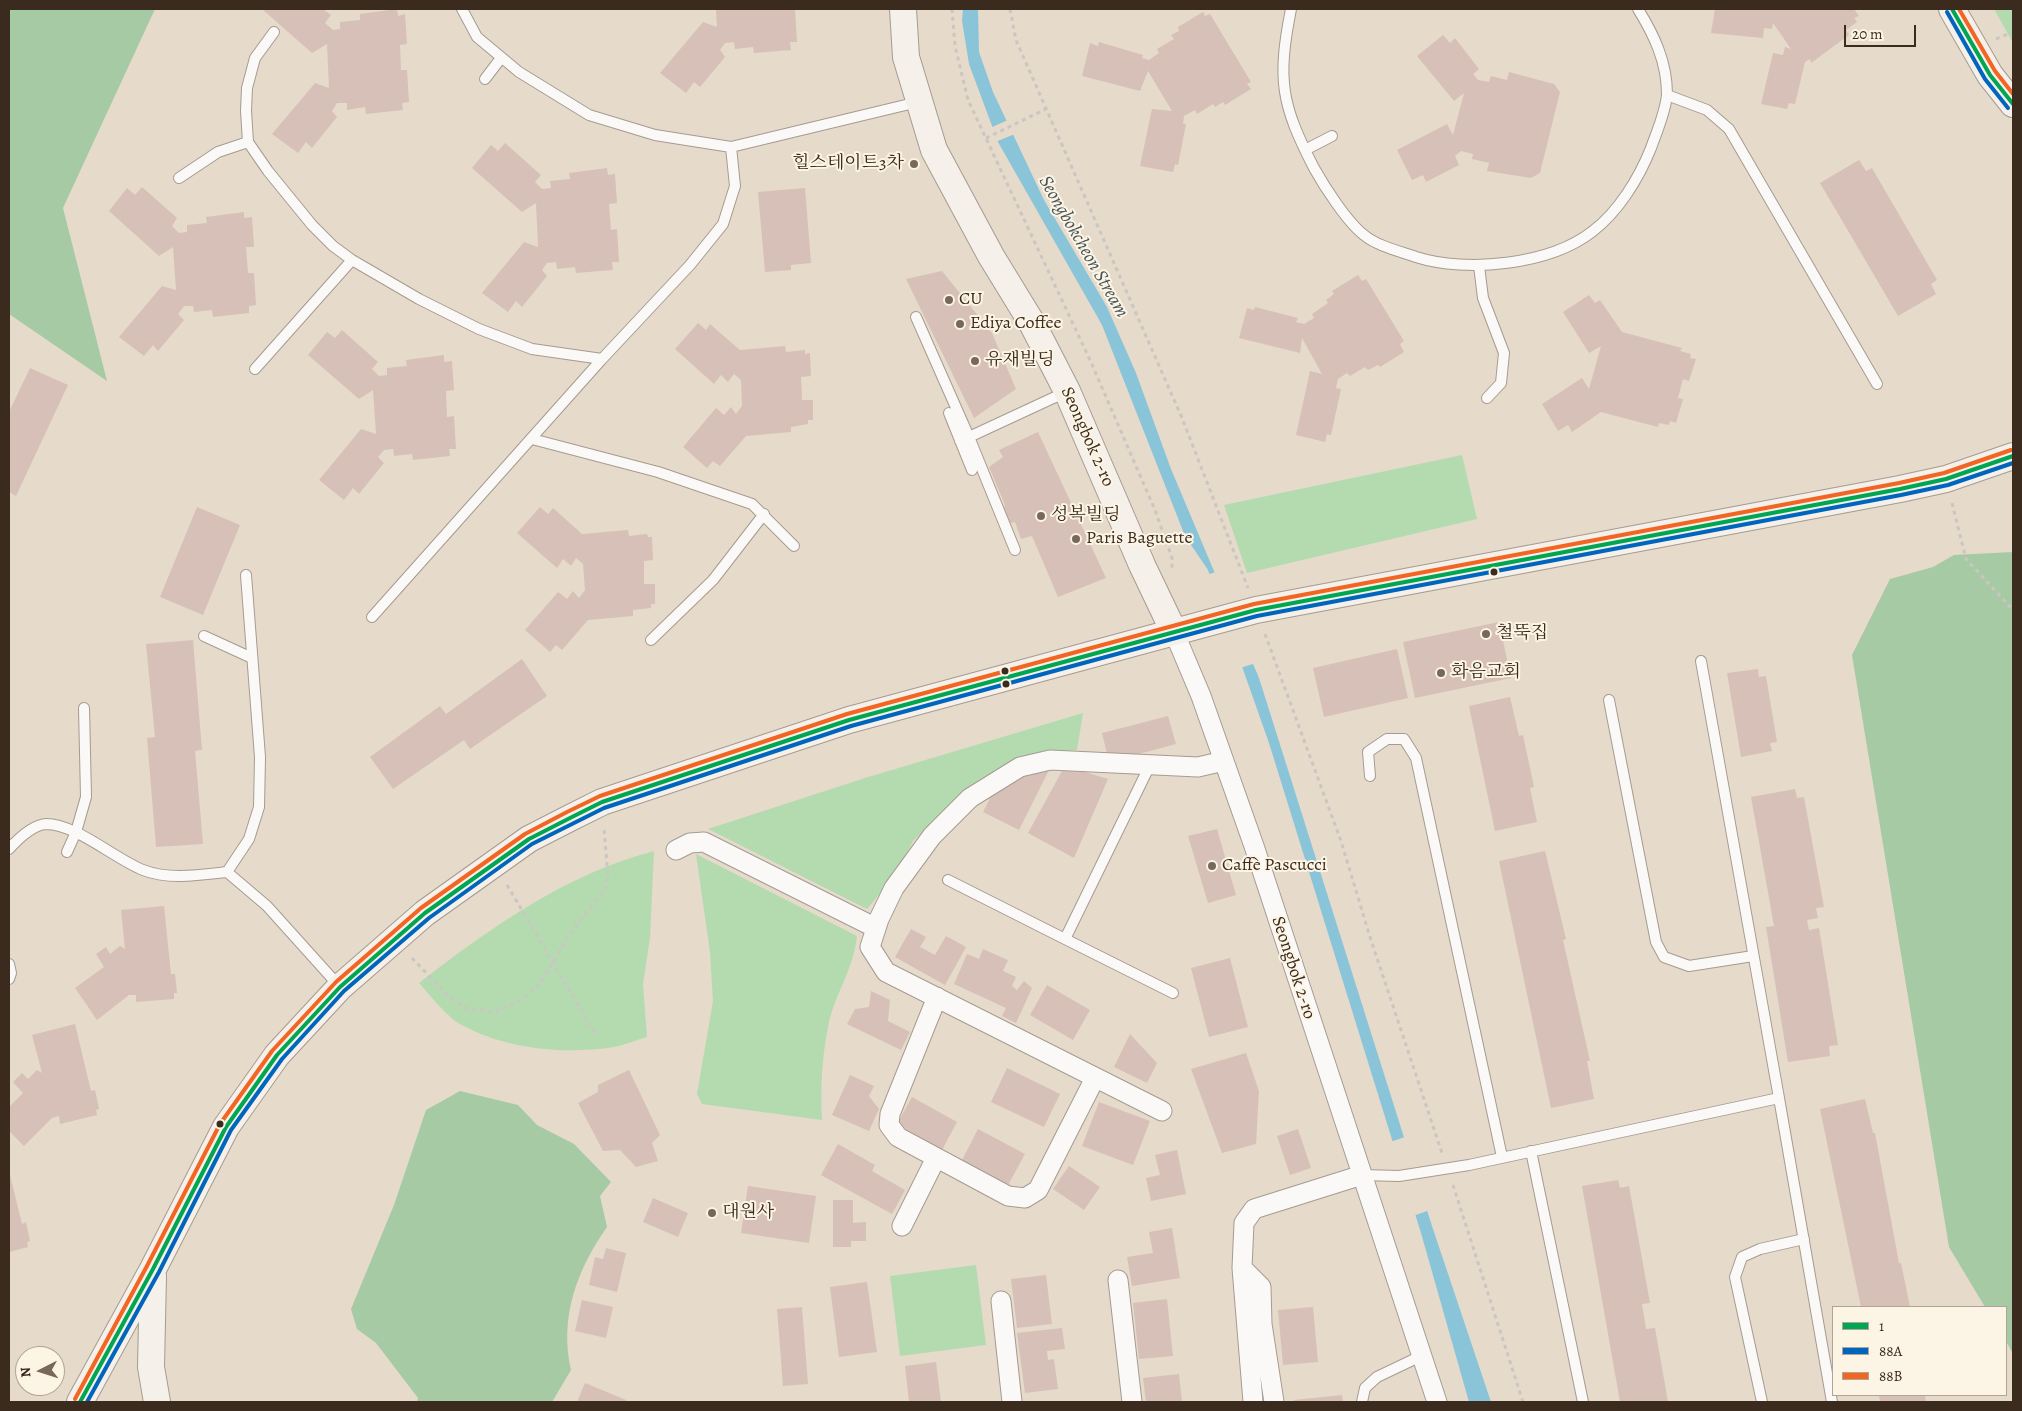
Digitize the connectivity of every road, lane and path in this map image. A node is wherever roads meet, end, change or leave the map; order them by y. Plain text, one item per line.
1 (462, 9) edge
2 (903, 9) edge
3 (952, 9) edge
4 (1010, 9) edge
5 (1291, 9) edge
6 (1638, 9) edge
7 (1952, 9) edge
8 (274, 32) dead end
9 (501, 58) junction
10 (485, 79) dead end
11 (1667, 95) junction
12 (918, 102) junction
13 (2013, 104) edge
14 (1046, 109) junction
15 (1332, 136) dead end
16 (987, 137) junction
17 (248, 142) junction
18 (732, 147) junction
19 (1305, 150) junction
20 (179, 178) dead end
21 (352, 260) junction
22 (1479, 266) junction
23 (916, 317) dead end
24 (602, 359) junction
25 (256, 369) dead end
26 (1877, 384) dead end
27 (1067, 391) junction
28 (1487, 398) dead end
29 (949, 413) dead end
30 (532, 439) junction
31 (965, 439) junction
32 (2013, 456) edge
33 (972, 470) dead end
34 (1946, 479) junction
35 (764, 514) junction
36 (794, 546) dead end
37 (1014, 550) dead end
38 (246, 575) dead end
39 (1172, 577) dead end
40 (1259, 610) junction
41 (2013, 610) edge
42 (372, 617) dead end
43 (1174, 632) junction
44 (204, 636) dead end
45 (652, 640) dead end
46 (252, 658) junction
47 (1701, 661) dead end
48 (1609, 700) dead end
49 (84, 708) dead end
50 (1224, 761) junction
51 (1150, 765) junction
52 (1370, 776) dead end
53 (602, 802) junction
54 (76, 832) junction
55 (9, 849) edge
56 (676, 850) dead end
57 (67, 852) dead end
58 (494, 864) junction
59 (226, 872) junction
60 (948, 880) dead end
61 (876, 928) junction
62 (1066, 939) junction
63 (394, 940) junction
64 (1753, 956) junction
65 (553, 963) junction
66 (9, 964) edge
67 (9, 979) edge
68 (340, 987) junction
69 (1173, 992) dead end
70 (937, 998) junction
71 (596, 1035) dead end
72 (1095, 1078) junction
73 (1779, 1098) junction
74 (1162, 1111) dead end
75 (1531, 1151) junction
76 (1502, 1157) junction
77 (936, 1158) junction
78 (1447, 1168) junction
79 (1362, 1175) junction
80 (902, 1226) dead end
81 (1804, 1239) junction
82 (1242, 1268) junction
83 (153, 1270) junction
84 (1118, 1280) dead end
85 (1001, 1301) dead end
86 (1421, 1356) junction
87 (80, 1402) edge
88 (157, 1402) edge
89 (1012, 1402) edge
90 (1132, 1402) edge
91 (1253, 1402) edge
92 (1274, 1402) edge
93 (1362, 1402) edge
94 (1436, 1402) edge
95 (1523, 1402) edge
96 (1582, 1402) edge
97 (1762, 1402) edge
98 (1832, 1402) edge

1 - 9 lane
2 - 12 street, Seongbok 2-ro
3 - 16 path
4 - 14 path
5 - 19 lane
6 - 11 lane
7 - 13 street
8 - 17 lane
9 - 10 lane
9 - 18 lane
11 - 22 lane
11 - 26 lane
12 - 18 lane
12 - 27 street, Seongbok 2-ro
14 - 16 path
14 - 40 path
15 - 19 lane
16 - 39 path
17 - 20 lane
17 - 21 lane
18 - 24 lane
19 - 22 lane
21 - 24 lane
21 - 25 lane
22 - 28 lane
23 - 31 lane
24 - 30 lane
27 - 31 lane
27 - 43 street, Seongbok 2-ro
29 - 31 lane
30 - 35 lane
30 - 42 lane
31 - 33 lane
31 - 37 lane
32 - 34 street
34 - 40 street
34 - 41 path
35 - 36 lane
35 - 45 lane
38 - 46 lane
40 - 43 street
40 - 78 path
43 - 50 street, Seongbok 2-ro
43 - 53 street
44 - 46 lane
46 - 59 lane
47 - 64 lane
48 - 64 lane
49 - 54 lane
50 - 51 street
50 - 79 street, Seongbok 2-ro
51 - 61 street
51 - 62 lane
52 - 76 lane
53 - 58 street
53 - 65 path
54 - 55 lane
54 - 57 lane
54 - 59 lane
56 - 61 street
58 - 63 street
58 - 65 path
59 - 68 lane
60 - 62 lane
61 - 70 street
62 - 69 lane
63 - 65 path
63 - 68 street
64 - 73 lane
65 - 71 path
66 - 67 lane
68 - 83 street
70 - 72 street
70 - 77 street
72 - 74 street
72 - 77 street
73 - 75 lane
73 - 81 lane
75 - 76 lane
75 - 96 lane
76 - 78 lane
77 - 80 street
78 - 79 lane
78 - 95 path
79 - 82 street
79 - 86 street, Seongbok 2-ro
81 - 97 lane
81 - 98 lane
82 - 91 street
82 - 92 street
83 - 87 street
83 - 88 street
84 - 90 street
85 - 89 street
86 - 93 lane
86 - 94 street, Seongbok 2-ro

